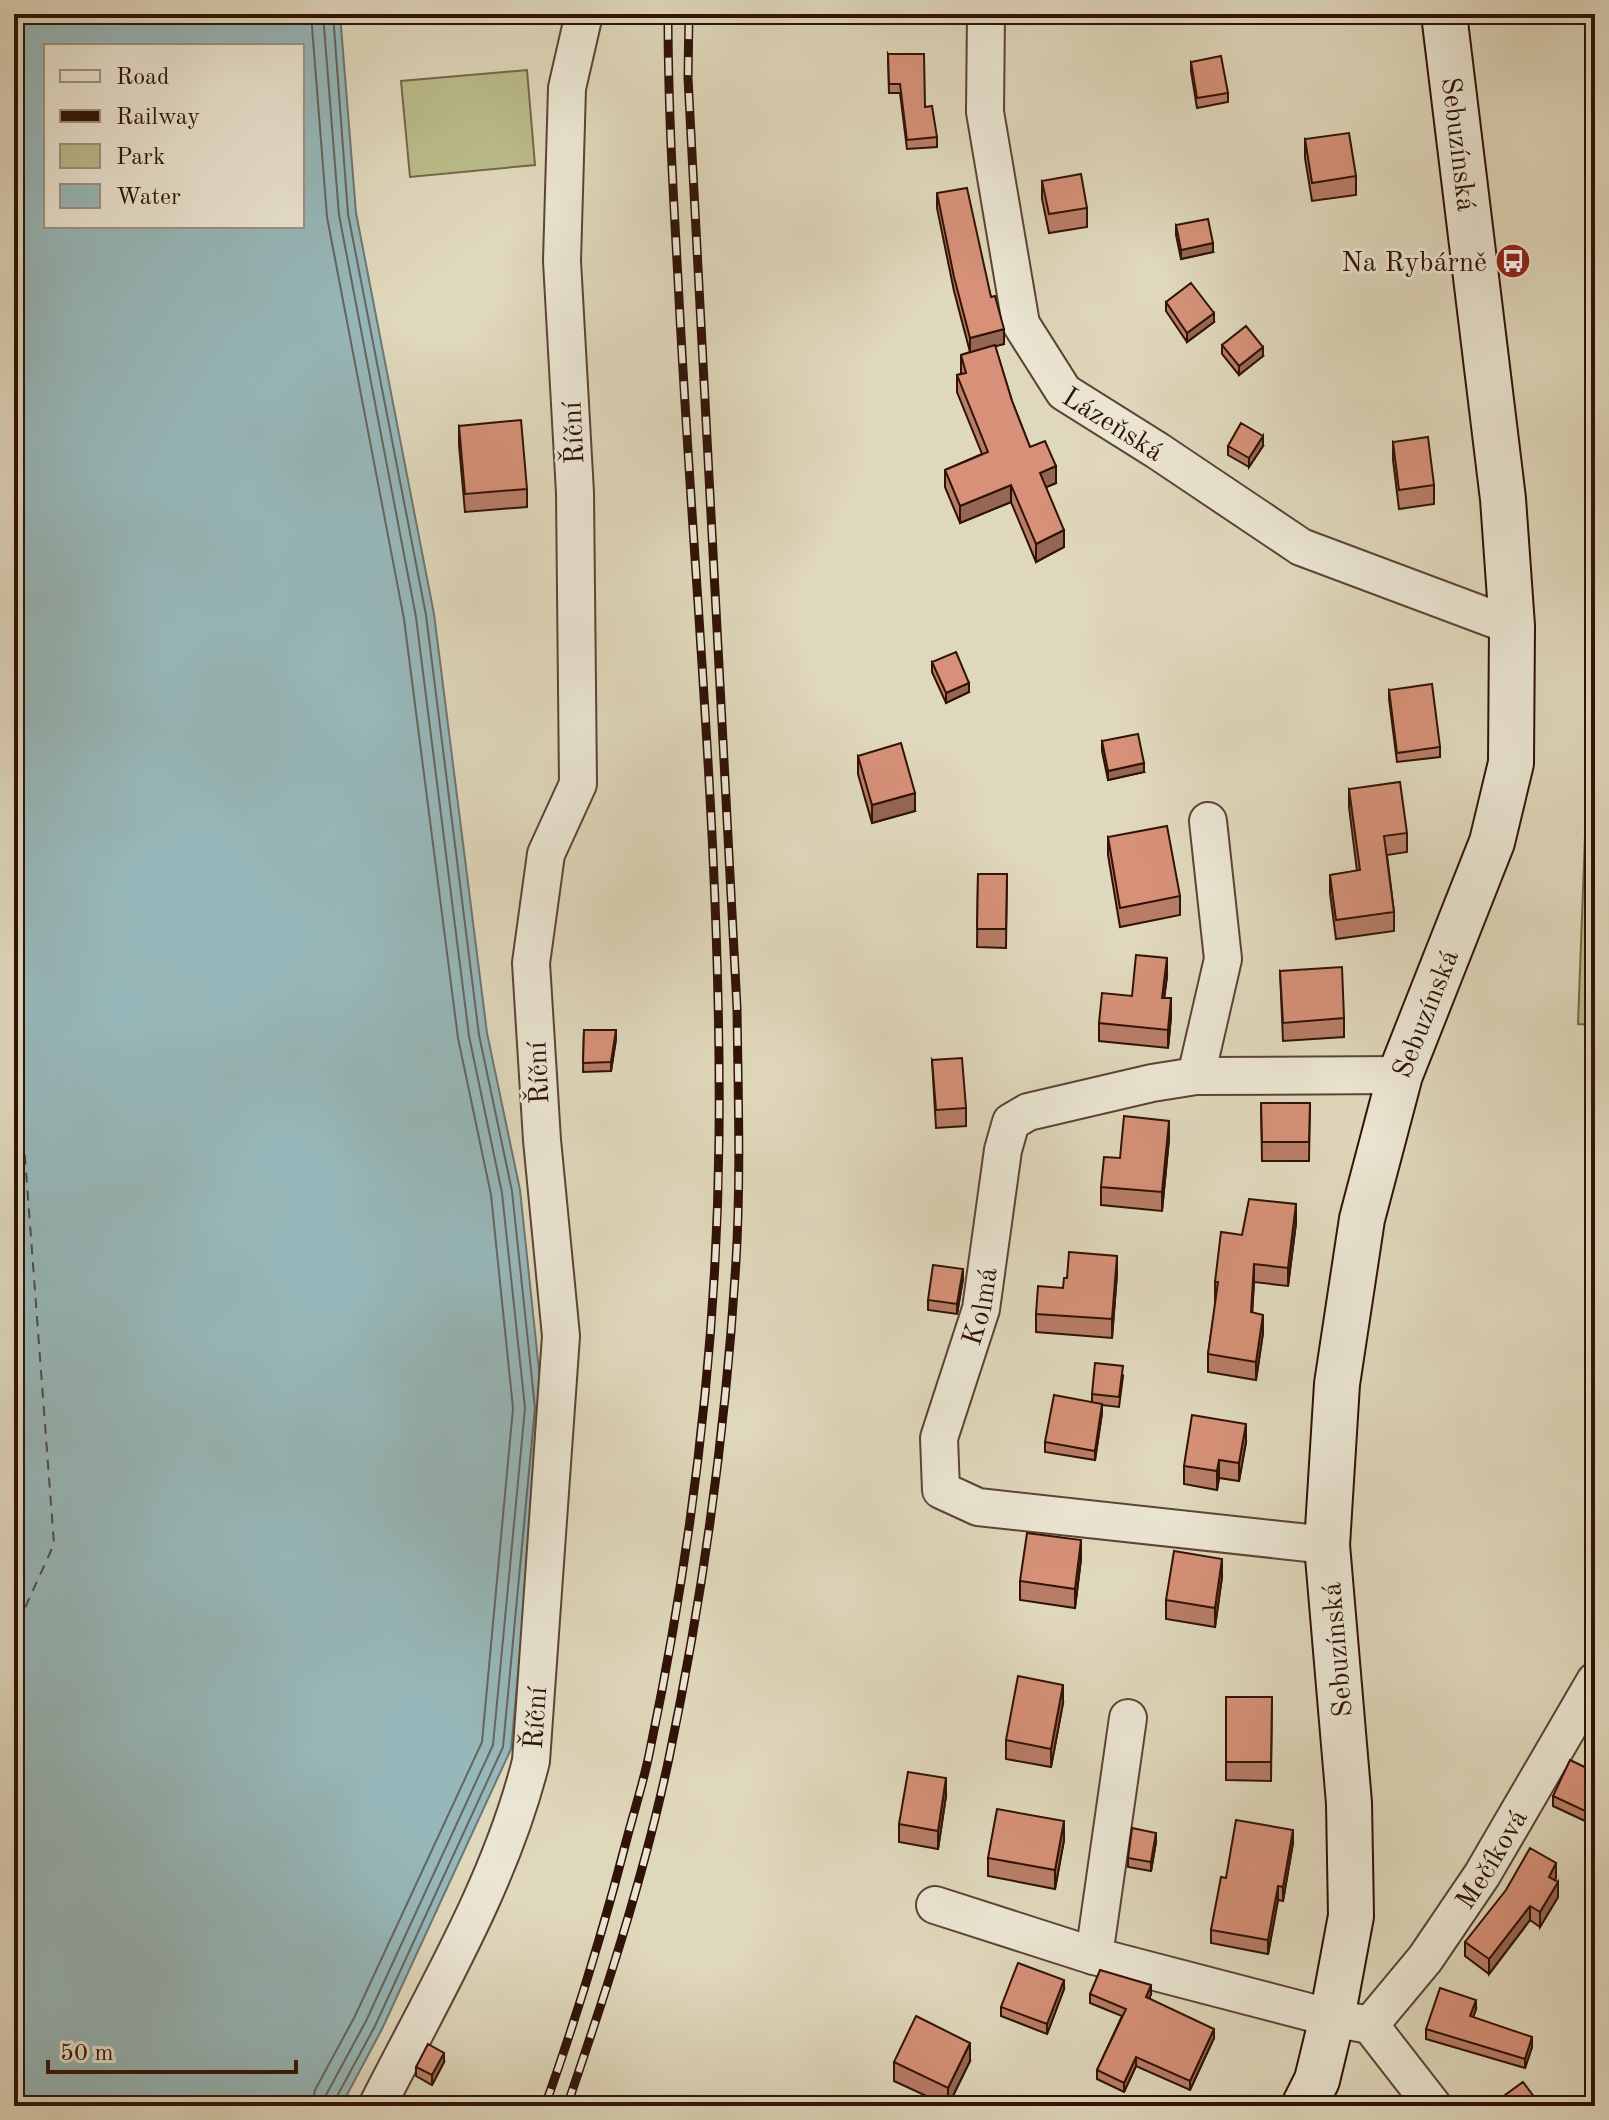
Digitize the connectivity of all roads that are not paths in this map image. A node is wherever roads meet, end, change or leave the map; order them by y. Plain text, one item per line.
1 (584, 14) edge
2 (986, 14) edge
3 (1444, 14) edge
4 (1512, 626) junction
5 (1208, 821) dead end
6 (1400, 1075) junction
7 (1196, 1076) junction
8 (1327, 1545) junction
9 (1595, 1681) edge
10 (1128, 1718) dead end
11 (935, 1905) dead end
12 (1094, 1956) junction
13 (1351, 2022) junction
14 (377, 2106) edge
15 (1304, 2106) edge
16 (1433, 2106) edge

1 - 14 street, Říční
2 - 4 street, Lázeňská
3 - 4 main road, Sebuzínská
4 - 6 main road, Sebuzínská
5 - 7 street
6 - 7 street, Kolmá
6 - 8 main road, Sebuzínská
7 - 8 street, Kolmá
8 - 13 main road, Sebuzínská
9 - 13 street, Mečíková
10 - 12 street
11 - 12 street
12 - 13 street
13 - 15 main road, Sebuzínská
13 - 16 street

